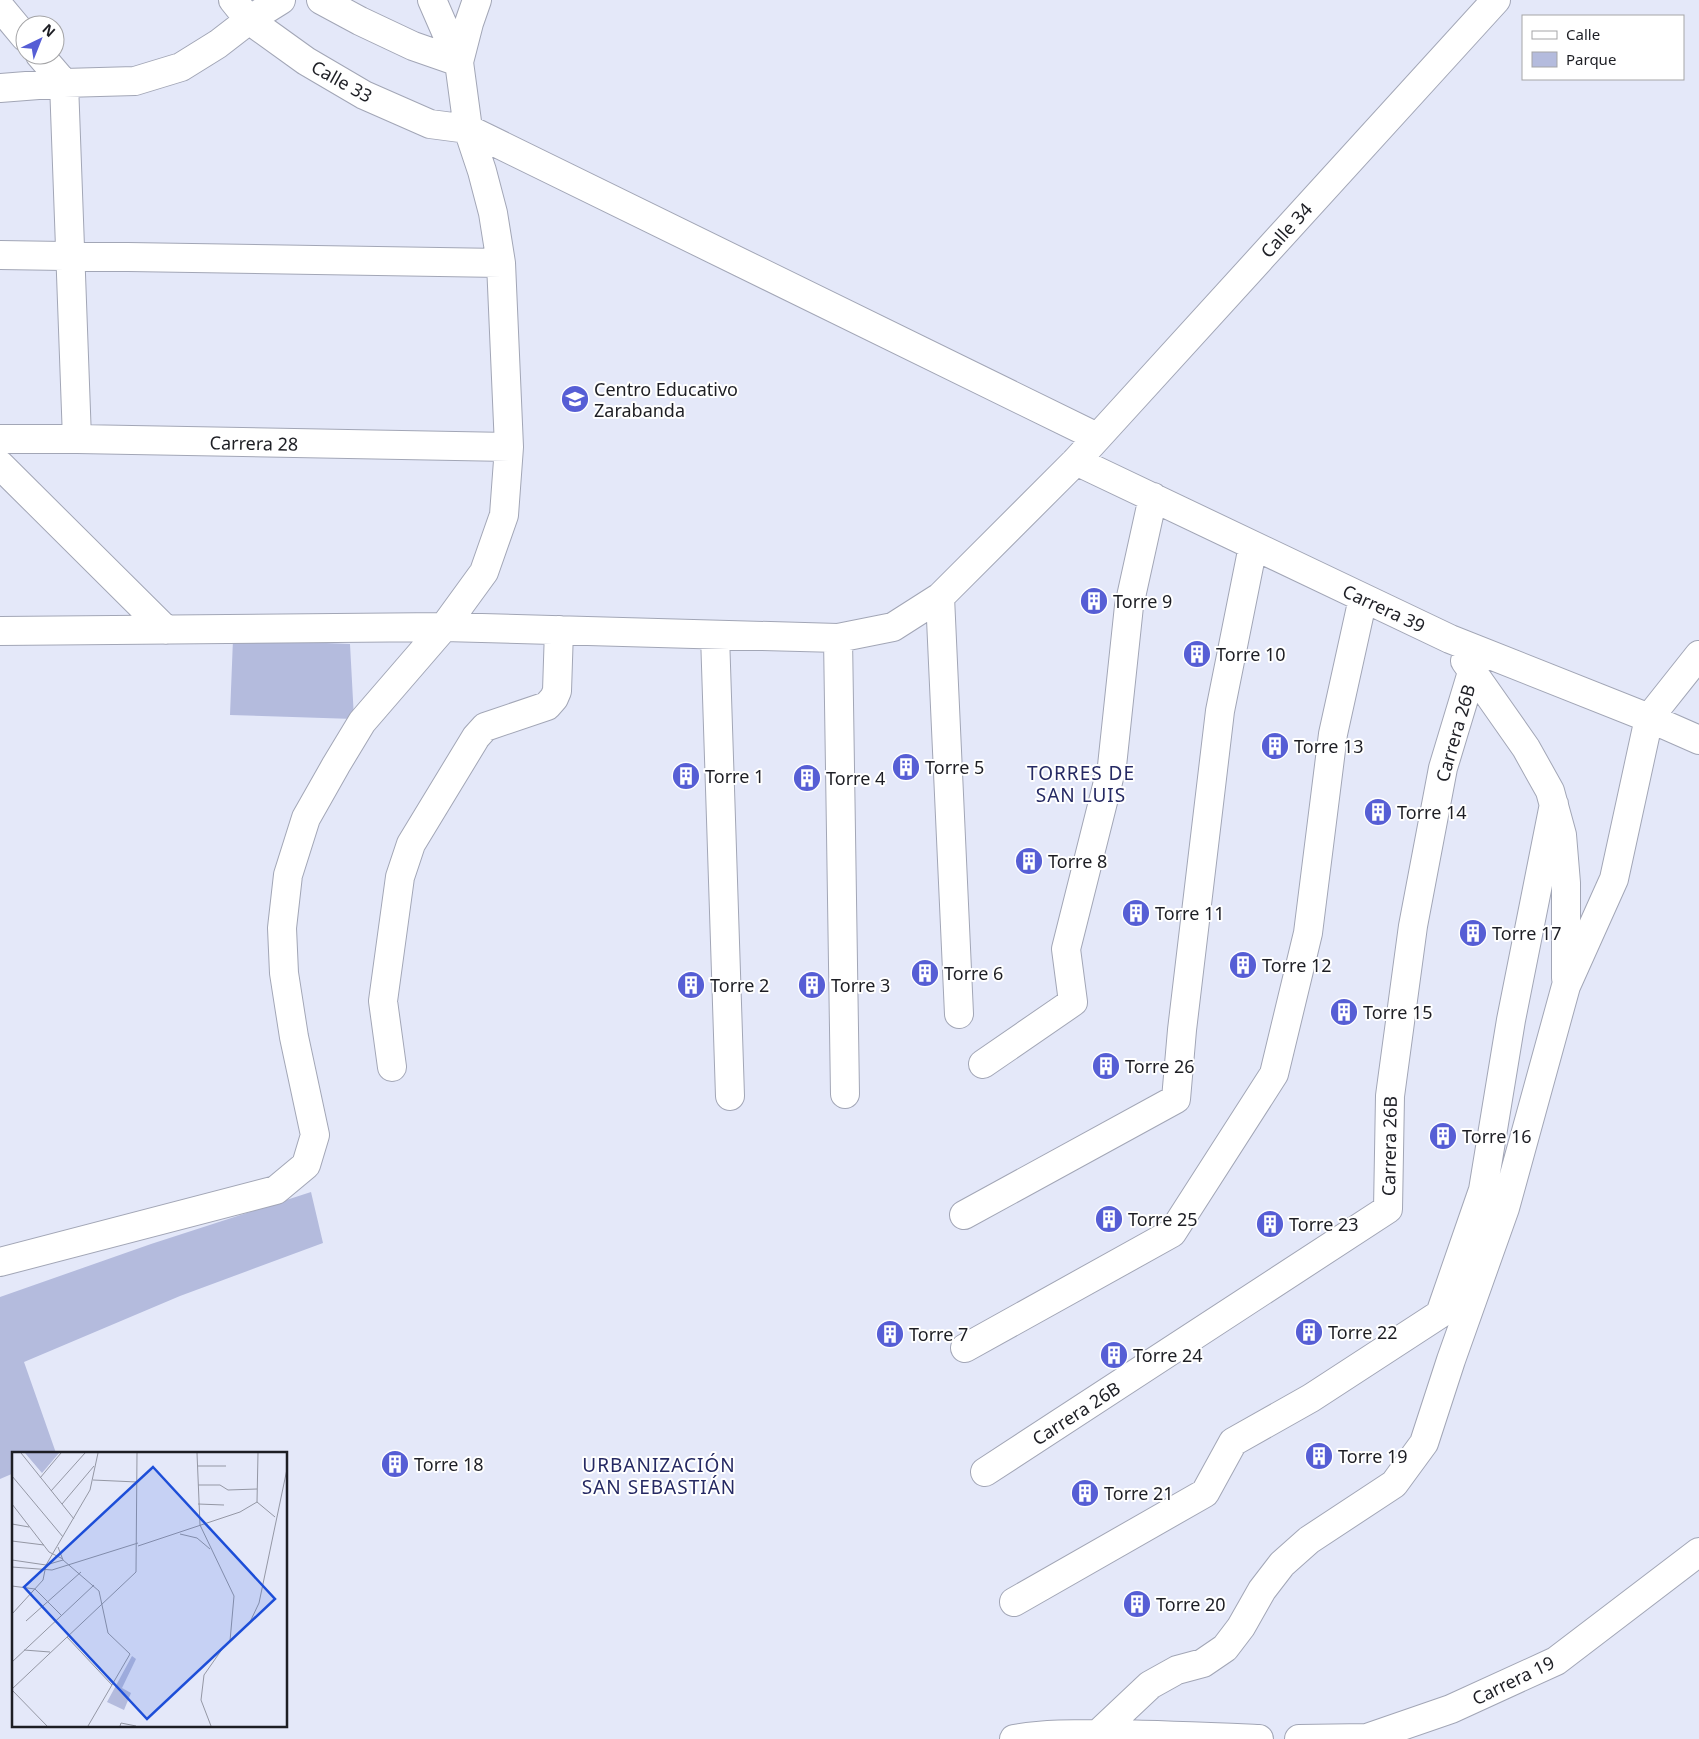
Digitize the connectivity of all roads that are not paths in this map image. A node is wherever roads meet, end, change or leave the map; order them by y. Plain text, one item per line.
1 (281, 0) edge
2 (321, 0) edge
3 (432, 0) edge
4 (477, 0) edge
5 (1496, 0) edge
6 (0, 7) edge
7 (241, 10) edge
8 (15, 25) edge
9 (459, 62) junction
10 (49, 65) edge
11 (64, 83) junction
12 (0, 88) edge
13 (468, 129) junction
14 (0, 255) edge
15 (70, 256) junction
16 (501, 263) junction
17 (1097, 437) junction
18 (77, 439) junction
19 (0, 440) edge
20 (509, 447) junction
21 (1076, 461) junction
22 (0, 465) edge
23 (1153, 497) junction
24 (1253, 546) junction
25 (940, 597) junction
26 (1363, 598) junction
27 (444, 627) junction
28 (166, 630) junction
29 (559, 630) junction
30 (0, 631) edge
31 (715, 635) junction
32 (838, 638) junction
33 (1450, 639) junction
34 (1699, 655) edge
35 (1472, 672) junction
36 (1649, 718) junction
37 (1699, 740) edge
38 (1554, 804) junction
39 (1566, 986) junction
40 (959, 1014) dead end
41 (983, 1064) dead end
42 (392, 1067) dead end
43 (844, 1094) dead end
44 (730, 1096) dead end
45 (964, 1215) dead end
46 (0, 1262) edge
47 (965, 1348) dead end
48 (985, 1472) dead end
49 (1699, 1552) edge
50 (1014, 1602) dead end
51 (1098, 1734) junction
52 (1014, 1739) edge
53 (1258, 1739) edge
54 (1299, 1739) edge

1 - 7 street
2 - 9 street
3 - 9 street
4 - 9 street
5 - 17 street, Calle 34
6 - 8 street
7 - 11 street
7 - 13 street, Calle 33
9 - 13 street
10 - 11 street
11 - 12 street
11 - 15 street
13 - 16 street
13 - 17 street, Calle 33
14 - 15 street
15 - 16 street
15 - 18 street
16 - 20 street
17 - 21 street, Calle 34
18 - 19 street, Carrera 28
18 - 20 street, Carrera 28
20 - 27 street
21 - 23 street, Carrera 39
21 - 25 street, Calle 34
22 - 28 street
23 - 24 street, Carrera 39
23 - 41 street
24 - 26 street, Carrera 39
24 - 45 street
25 - 32 street, Calle 34
25 - 40 street
26 - 33 street, Carrera 39
26 - 47 street
27 - 28 street, Calle 34
27 - 29 street, Calle 34
27 - 46 street
28 - 30 street, Calle 34
29 - 31 street, Calle 34
29 - 42 street
31 - 32 street, Calle 34
31 - 44 street
32 - 43 street
33 - 35 street
33 - 36 street, Carrera 39
34 - 36 street
35 - 38 street
35 - 48 street, Carrera 26B
36 - 37 street, Carrera 39
36 - 39 street
38 - 39 street
38 - 50 street
39 - 51 street
49 - 54 street, Carrera 19
51 - 52 street
51 - 53 street

